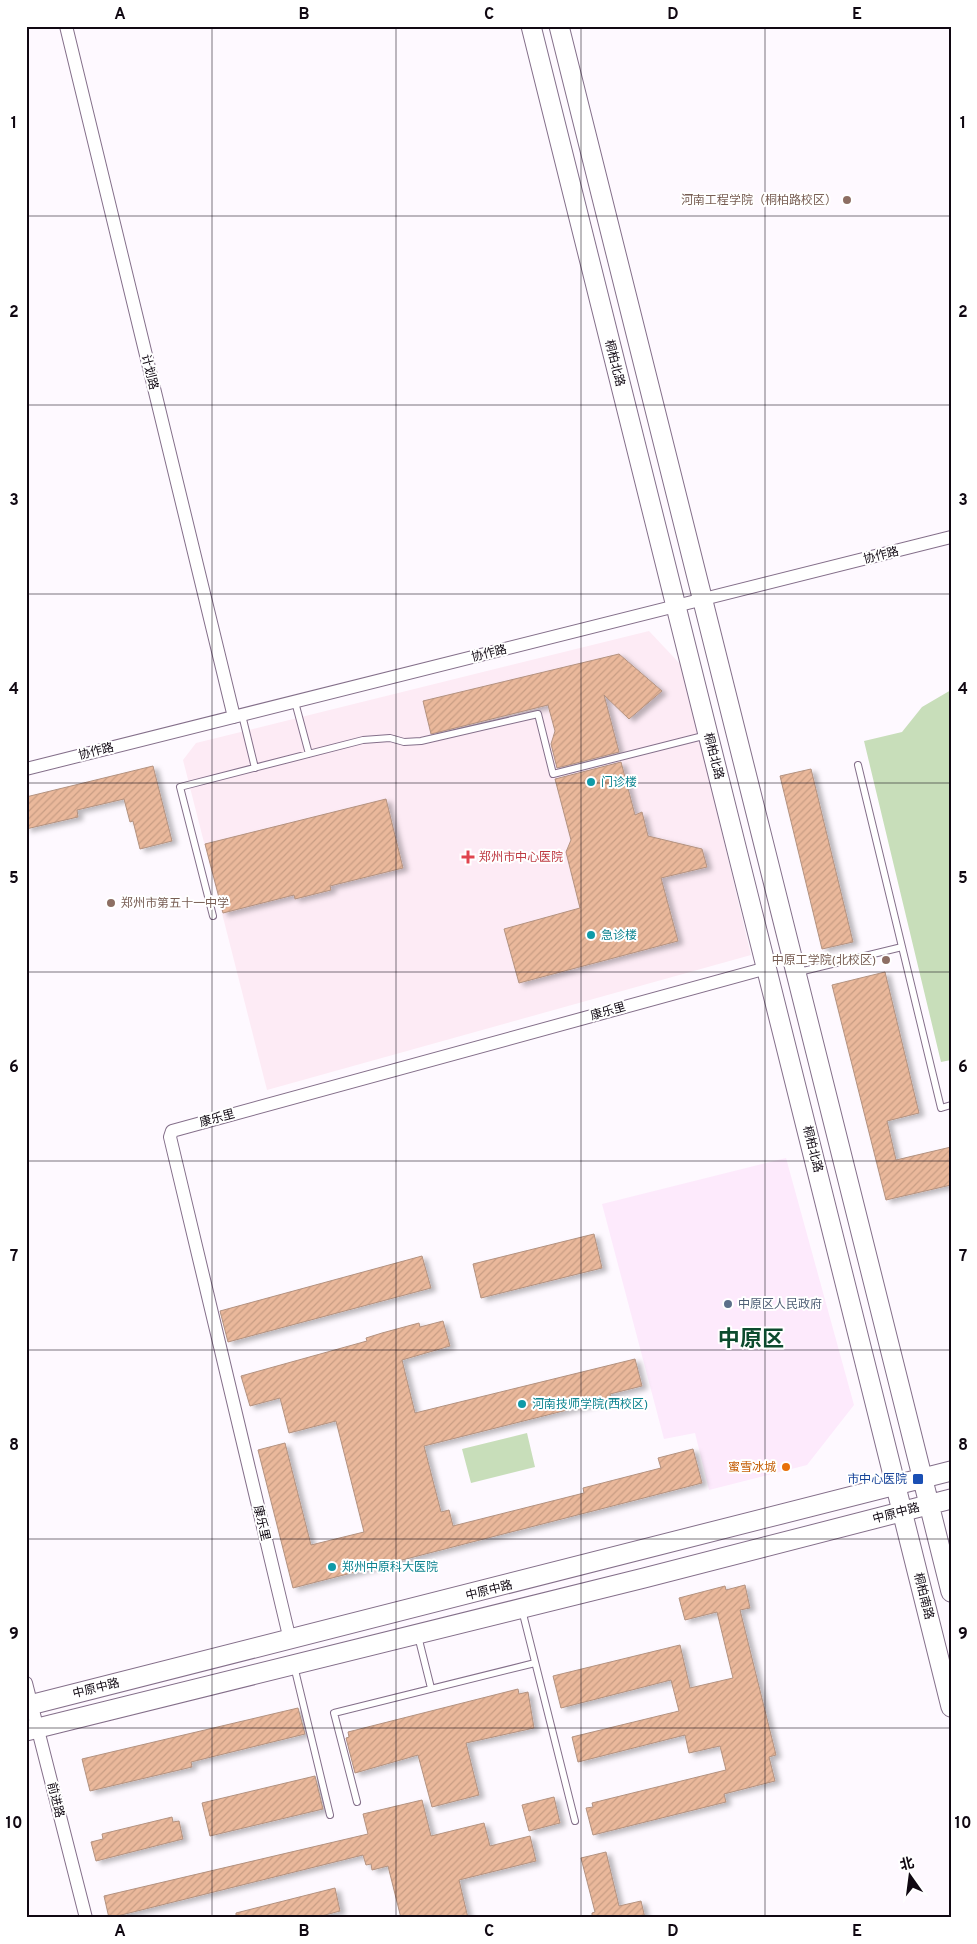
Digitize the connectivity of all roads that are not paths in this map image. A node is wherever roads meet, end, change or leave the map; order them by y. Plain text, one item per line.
1 (66, 26) edge
2 (531, 26) edge
3 (559, 26) edge
4 (951, 537) edge
5 (703, 600) junction
6 (676, 606) junction
7 (295, 702) junction
8 (238, 716) junction
9 (708, 734) junction
10 (308, 754) junction
11 (858, 766) dead end
12 (255, 768) junction
13 (26, 769) edge
14 (213, 916) dead end
15 (902, 947) junction
16 (767, 968) junction
17 (797, 972) junction
18 (951, 1106) edge
19 (951, 1471) edge
20 (923, 1478) junction
21 (896, 1485) junction
22 (951, 1499) edge
23 (930, 1504) junction
24 (903, 1511) junction
25 (951, 1592) edge
26 (521, 1609) junction
27 (417, 1635) junction
28 (290, 1640) junction
29 (535, 1663) junction
30 (294, 1665) junction
31 (26, 1683) edge
32 (431, 1688) junction
33 (29, 1705) edge
34 (951, 1708) edge
35 (32, 1730) edge
36 (357, 1802) dead end
37 (330, 1815) dead end
38 (575, 1821) dead end
39 (86, 1918) edge

1 - 8 street, 计划路
2 - 6 main road, 桐柏北路
3 - 5 main road
4 - 5 street, 协作路
5 - 6 street, 协作路
5 - 17 main road
6 - 7 street, 协作路
6 - 9 main road, 桐柏北路
7 - 8 street, 协作路
7 - 10 lane
8 - 12 lane
8 - 13 street, 协作路
9 - 10 lane
9 - 16 main road, 桐柏北路
10 - 12 lane
11 - 15 lane
12 - 14 lane
15 - 17 lane
15 - 18 lane
16 - 21 main road, 桐柏北路
16 - 28 street, 康乐里
17 - 20 main road
19 - 20 main road, 中原中路
20 - 21 main road, 中原中路
20 - 23 main road
21 - 24 main road, 桐柏南路
21 - 28 main road, 中原中路
22 - 23 main road, 中原中路
23 - 24 main road, 中原中路
23 - 25 main road
24 - 26 main road, 中原中路
24 - 34 main road, 桐柏南路
26 - 27 main road, 中原中路
26 - 29 lane
27 - 30 main road, 中原中路
27 - 32 lane
28 - 33 main road, 中原中路
29 - 32 lane
29 - 38 lane
30 - 35 main road, 中原中路
30 - 37 lane
31 - 33 street, 前进路
32 - 36 lane
33 - 35 street, 前进路
35 - 39 street, 前进路

